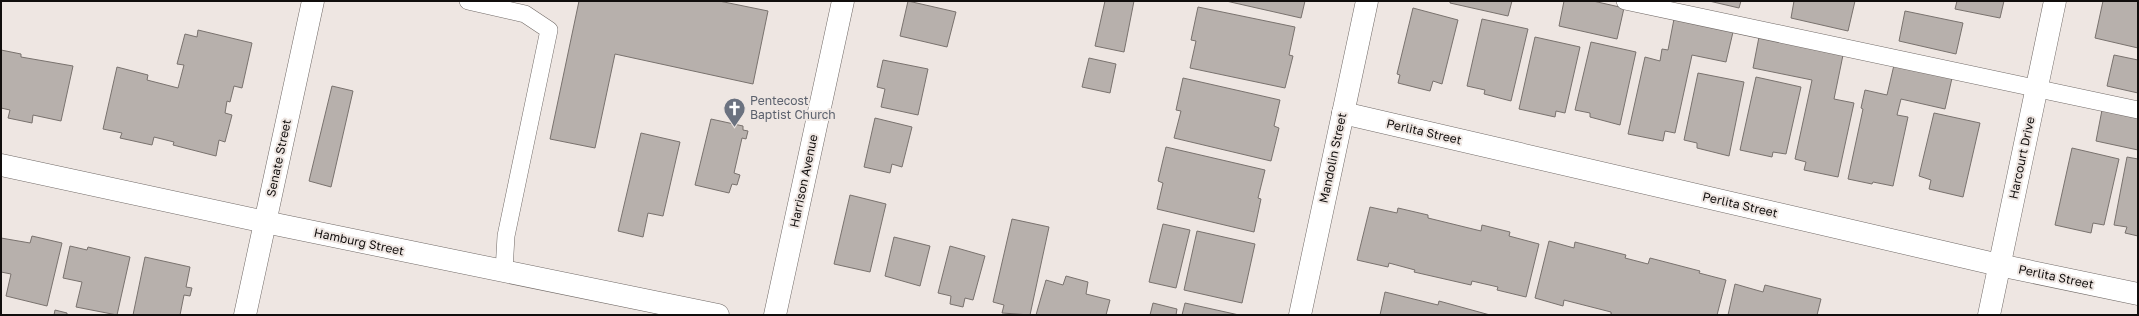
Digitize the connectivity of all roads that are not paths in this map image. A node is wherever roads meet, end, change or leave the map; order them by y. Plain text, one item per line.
1 (313, 1) edge
2 (468, 1) edge
3 (843, 1) edge
4 (1366, 1) edge
5 (1625, 1) edge
6 (2055, 1) edge
7 (2037, 88) junction
8 (2138, 110) edge
9 (1343, 113) junction
10 (1, 165) edge
11 (265, 222) junction
12 (1999, 265) junction
13 (504, 271) junction
14 (2138, 294) edge
15 (245, 315) edge
16 (718, 315) edge
17 (776, 315) edge
18 (1300, 315) edge
19 (1989, 315) edge

1 - 11 street, Senate Street
2 - 13 lane
3 - 17 street, Harrison Avenue
4 - 9 street, Mandolin Street
5 - 7 lane
6 - 7 street, Harcourt Drive
7 - 8 lane
7 - 12 street, Harcourt Drive
9 - 12 street, Perlita Street
9 - 18 street, Mandolin Street
10 - 11 street, Hamburg Street
11 - 13 street, Hamburg Street
11 - 15 street, Senate Street
12 - 14 street, Perlita Street
12 - 19 street, Harcourt Drive
13 - 16 street, Hamburg Street

